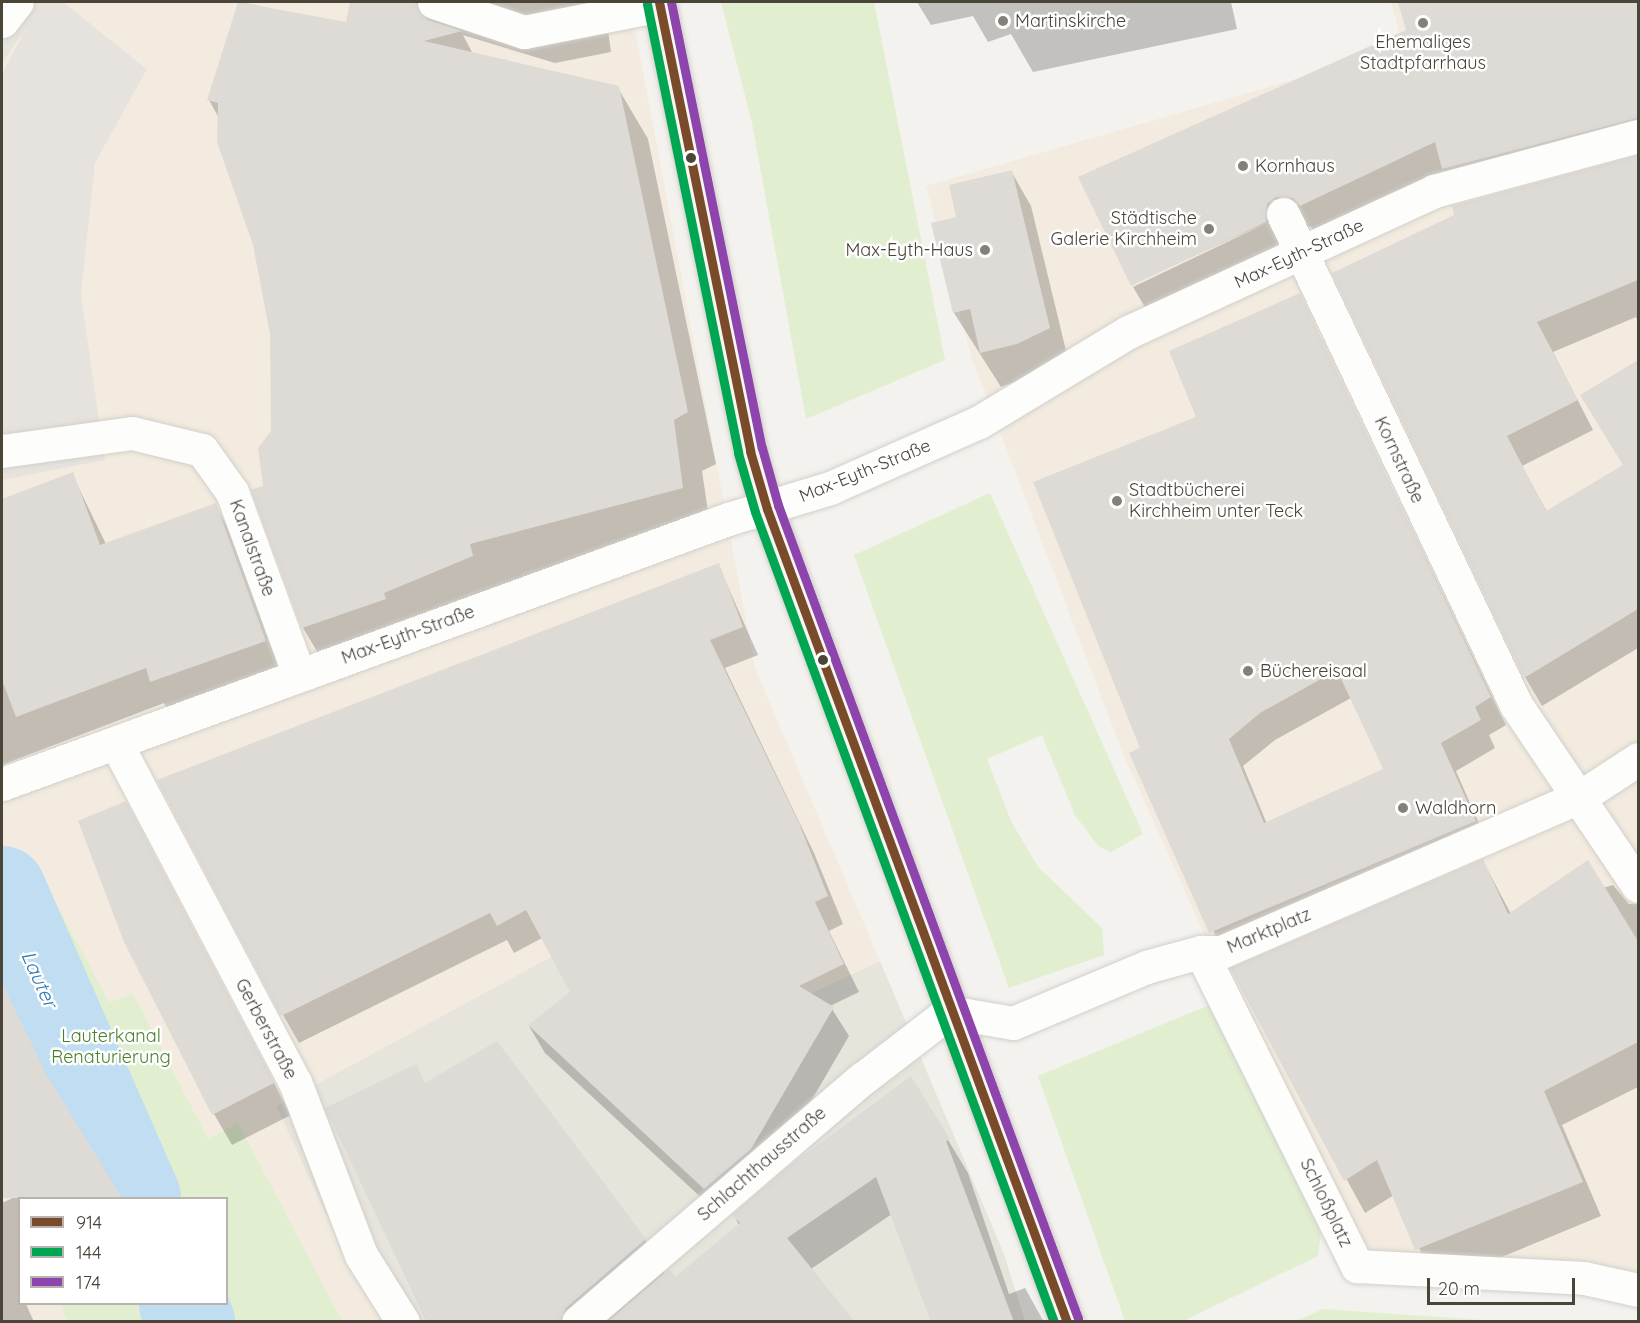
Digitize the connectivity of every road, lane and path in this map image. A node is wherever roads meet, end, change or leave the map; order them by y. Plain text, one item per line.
1 (17, 2) edge
2 (434, 2) edge
3 (659, 4) edge
4 (2, 21) edge
5 (1638, 136) edge
6 (1283, 214) dead end
7 (1301, 253) junction
8 (2, 451) edge
9 (767, 509) junction
10 (298, 675) junction
11 (116, 743) junction
12 (1638, 759) edge
13 (2, 784) edge
14 (1580, 797) junction
15 (1632, 875) edge
16 (1201, 952) junction
17 (949, 1012) junction
18 (1638, 1290) edge
19 (403, 1322) edge
20 (578, 1322) edge
21 (1067, 1322) edge

1 - 4 street
2 - 3 street
3 - 9 street
5 - 7 street, Max-Eyth-Straße
6 - 7 street, Kornstraße
7 - 9 street, Max-Eyth-Straße
7 - 14 street, Kornstraße
8 - 10 street, Kanalstraße
9 - 10 street, Max-Eyth-Straße
9 - 17 street
10 - 11 street, Max-Eyth-Straße
11 - 13 street, Max-Eyth-Straße
11 - 19 street, Gerberstraße
12 - 14 street, Marktplatz
14 - 15 street
14 - 16 street, Marktplatz
16 - 17 street, Marktplatz
16 - 18 street, Schloßplatz
17 - 20 street, Schlachthausstraße
17 - 21 street

